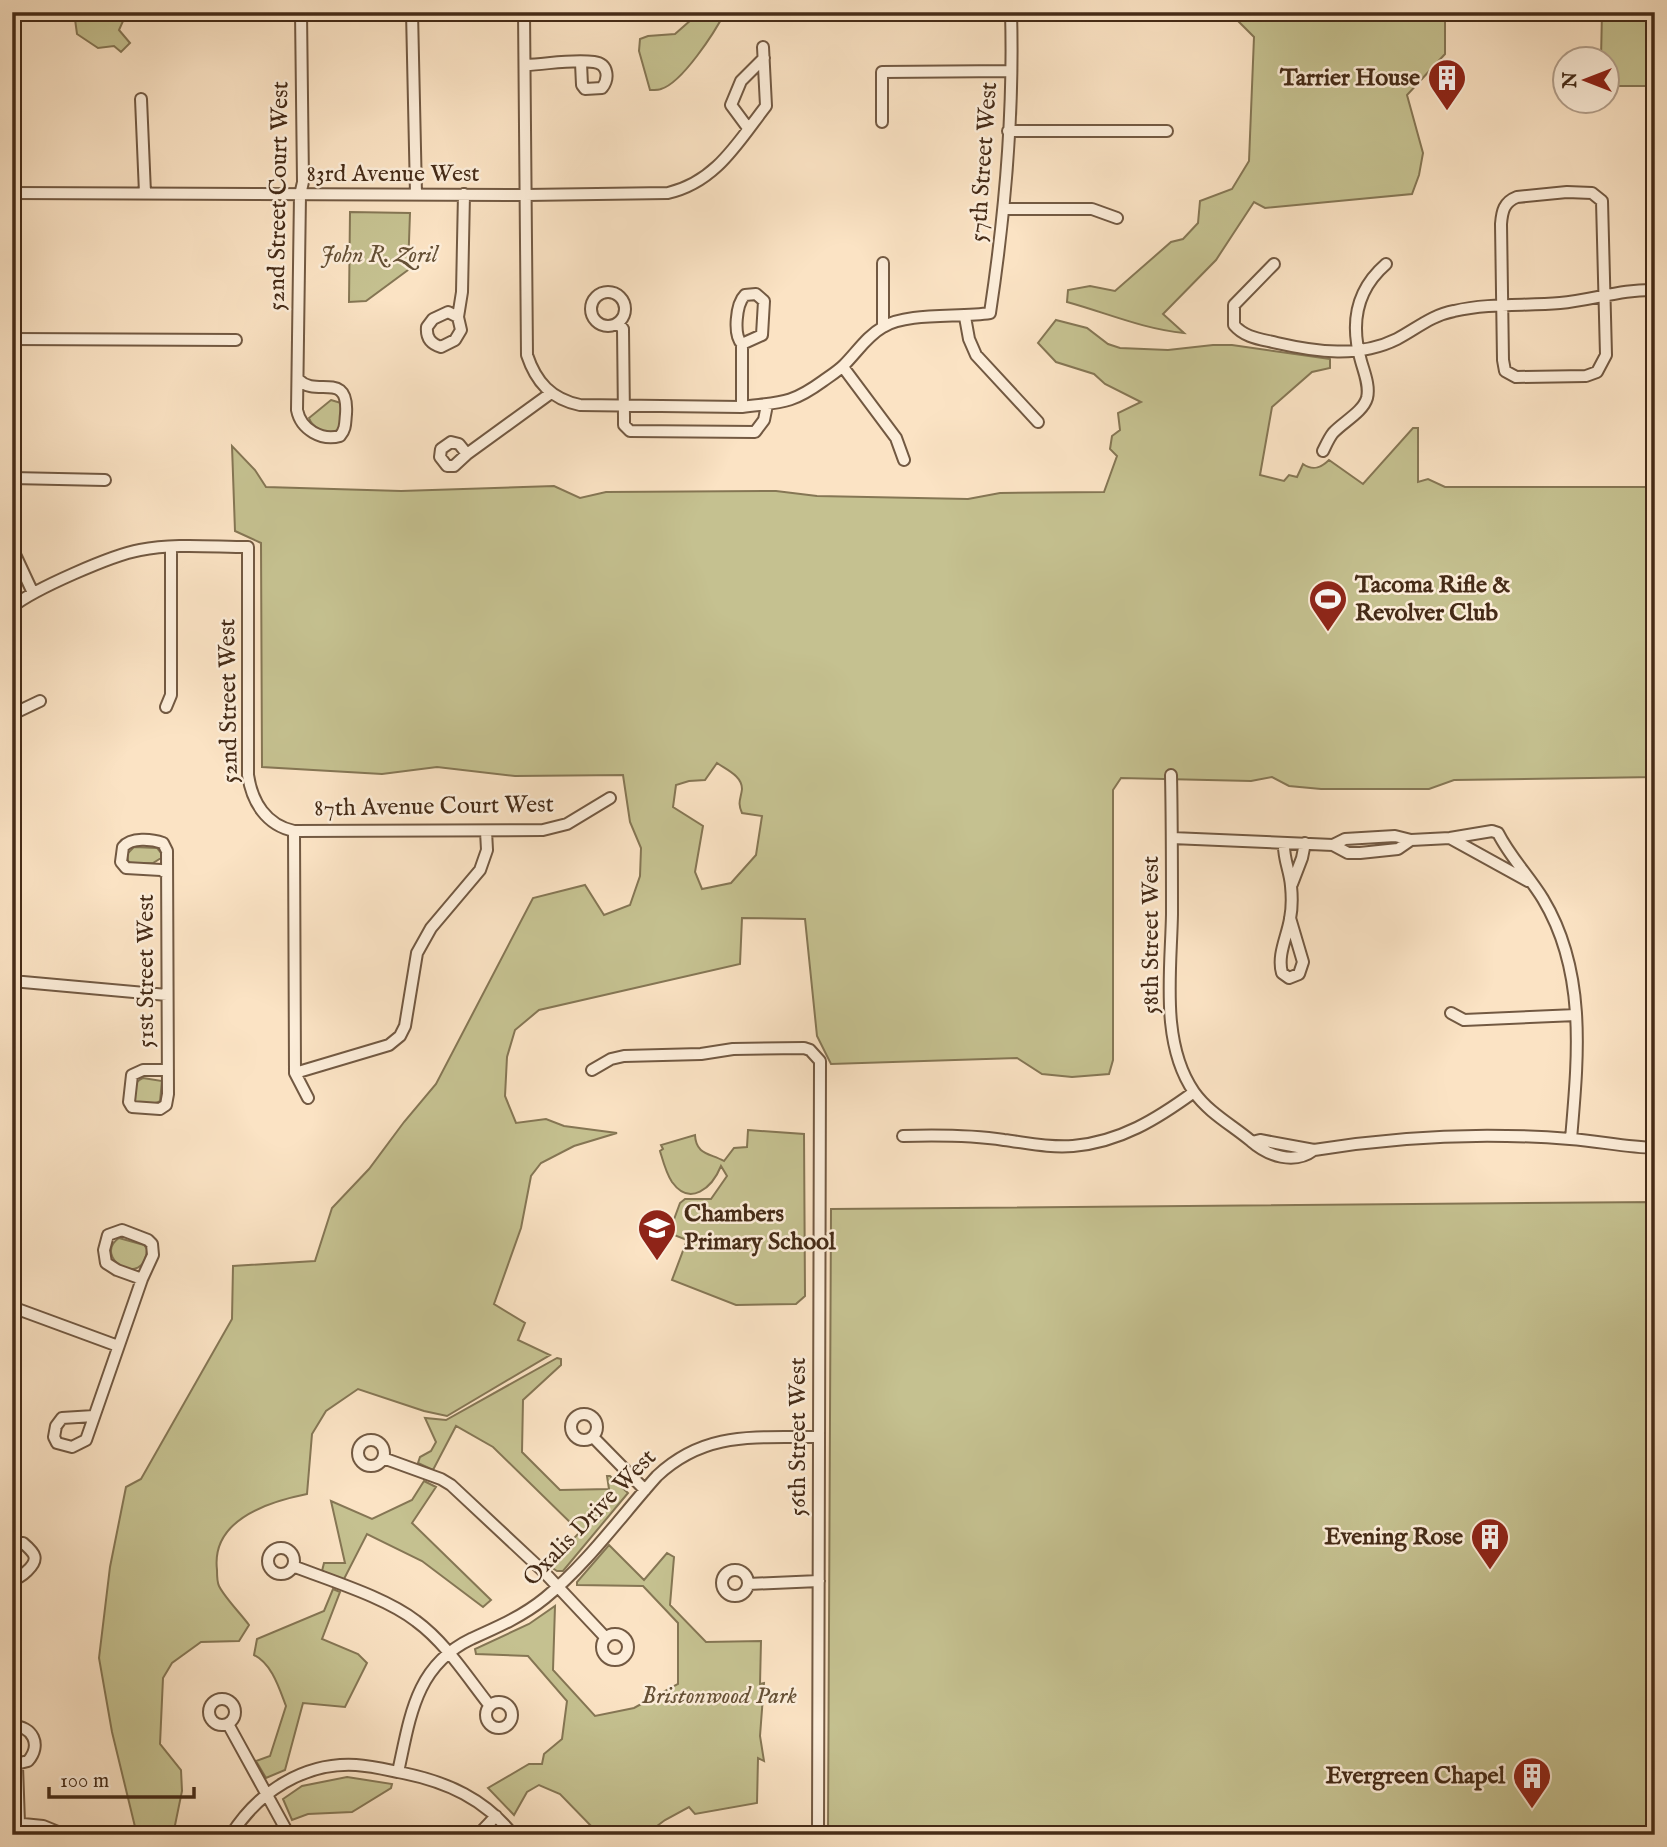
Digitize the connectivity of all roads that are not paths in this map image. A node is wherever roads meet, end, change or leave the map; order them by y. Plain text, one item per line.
1 (301, 12) edge
2 (412, 12) edge
3 (524, 12) edge
4 (1011, 12) edge
5 (582, 63) dead end
6 (526, 65) junction
7 (1011, 71) junction
8 (141, 99) dead end
9 (882, 122) dead end
10 (748, 128) junction
11 (1008, 131) junction
12 (1167, 131) dead end
13 (12, 193) edge
14 (145, 194) junction
15 (416, 194) junction
16 (464, 194) junction
17 (300, 195) junction
18 (526, 195) junction
19 (1004, 209) junction
20 (1117, 218) dead end
21 (883, 263) dead end
22 (1274, 264) dead end
23 (1386, 264) dead end
24 (1655, 290) edge
25 (1605, 296) junction
26 (1503, 304) junction
27 (458, 317) dead end
28 (965, 317) junction
29 (618, 323) dead end
30 (883, 326) junction
31 (12, 339) edge
32 (236, 340) dead end
33 (742, 344) junction
34 (1357, 349) junction
35 (843, 367) junction
36 (299, 380) junction
37 (551, 393) junction
38 (625, 405) junction
39 (767, 405) junction
40 (742, 407) junction
41 (1038, 422) dead end
42 (1324, 452) dead end
43 (467, 454) dead end
44 (904, 460) dead end
45 (12, 478) edge
46 (105, 480) dead end
47 (12, 548) edge
48 (171, 548) junction
49 (33, 593) junction
50 (12, 607) edge
51 (40, 701) dead end
52 (166, 707) dead end
53 (12, 712) edge
54 (1171, 775) dead end
55 (610, 798) dead end
56 (294, 831) junction
57 (486, 831) junction
58 (1653, 837) edge
59 (1172, 838) junction
60 (1450, 838) junction
61 (1284, 843) junction
62 (1305, 844) junction
63 (1655, 855) edge
64 (166, 873) junction
65 (1292, 884) junction
66 (1532, 884) junction
67 (1290, 918) junction
68 (12, 935) edge
69 (12, 980) edge
70 (167, 995) junction
71 (1451, 1013) dead end
72 (1576, 1015) junction
73 (168, 1069) junction
74 (593, 1070) dead end
75 (295, 1073) junction
76 (1194, 1092) junction
77 (308, 1098) dead end
78 (903, 1136) dead end
79 (1571, 1139) junction
80 (1655, 1148) edge
81 (142, 1279) junction
82 (12, 1307) edge
83 (118, 1346) junction
84 (94, 1416) dead end
85 (593, 1437) dead end
86 (819, 1437) junction
87 (383, 1458) dead end
88 (645, 1490) junction
89 (12, 1545) edge
90 (293, 1566) dead end
91 (12, 1580) edge
92 (818, 1581) junction
93 (748, 1584) dead end
94 (558, 1587) junction
95 (606, 1639) dead end
96 (448, 1653) junction
97 (490, 1706) dead end
98 (228, 1724) dead end
99 (12, 1726) edge
100 (14, 1766) edge
101 (398, 1772) junction
102 (268, 1794) junction
103 (496, 1816) junction
104 (16, 1823) edge
105 (65, 1835) edge
106 (231, 1835) edge
107 (289, 1835) edge
108 (478, 1835) edge
109 (513, 1835) edge
110 (818, 1835) edge

1 - 17 street, 52nd Street Court West
2 - 15 street
3 - 6 street
4 - 7 street, 57th Street West
5 - 6 street
6 - 18 street
7 - 9 street
7 - 11 street, 57th Street West
8 - 14 street
10 - 10 street, 83rd Avenue West
10 - 18 street, 83rd Avenue West
11 - 12 street
11 - 19 street, 57th Street West
13 - 14 street, 83rd Avenue West
14 - 17 street, 83rd Avenue West
15 - 16 street, 83rd Avenue West
15 - 17 street, 83rd Avenue West
16 - 18 street, 83rd Avenue West
16 - 27 street
17 - 36 street, 52nd Street Court West
18 - 37 street
19 - 20 street
19 - 28 street, 57th Street West
21 - 30 street
22 - 34 street
23 - 34 street
24 - 25 street
25 - 26 street
25 - 26 street
25 - 26 street
26 - 34 street
28 - 30 street
28 - 41 street
29 - 38 street
30 - 35 street
31 - 32 street
33 - 33 street
33 - 40 street
34 - 42 street
35 - 39 street
35 - 44 street
36 - 36 street, 52nd Street Court West
37 - 38 street
37 - 43 street
38 - 39 street
38 - 40 street
39 - 40 street
45 - 46 street
47 - 49 street
48 - 49 street
48 - 52 street
48 - 56 street, 52nd Street West
49 - 50 street
51 - 53 street
54 - 59 street, 58th Street West
55 - 57 street, 87th Avenue Court West
56 - 57 street, 87th Avenue Court West
56 - 75 street
57 - 75 street
58 - 63 street
59 - 61 street
59 - 76 street, 58th Street West
60 - 62 street
60 - 66 street
60 - 66 street
61 - 62 street
61 - 65 street
62 - 65 street
64 - 64 street, 51st Street West
64 - 70 street, 51st Street West
65 - 67 street
66 - 72 street
67 - 67 street
68 - 69 street
69 - 70 street
70 - 73 street, 51st Street West
71 - 72 street
72 - 79 street
73 - 73 street, 51st Street West
74 - 86 street, 56th Street West
75 - 77 street
76 - 78 street
76 - 79 street
79 - 80 street
81 - 81 street
81 - 83 street
82 - 83 street
83 - 84 street
85 - 88 street
86 - 88 street, Oxalis Drive West
86 - 92 street, 56th Street West
87 - 94 street
88 - 94 street, Oxalis Drive West
89 - 91 street
90 - 96 street
92 - 93 street
92 - 110 street, 56th Street West
94 - 95 street
94 - 96 street, Oxalis Drive West
96 - 97 street
96 - 101 street, Oxalis Drive West
98 - 102 street
99 - 100 street
100 - 104 street
101 - 102 street
101 - 103 street
102 - 106 street
102 - 107 street
103 - 108 street
103 - 109 street
104 - 105 street

